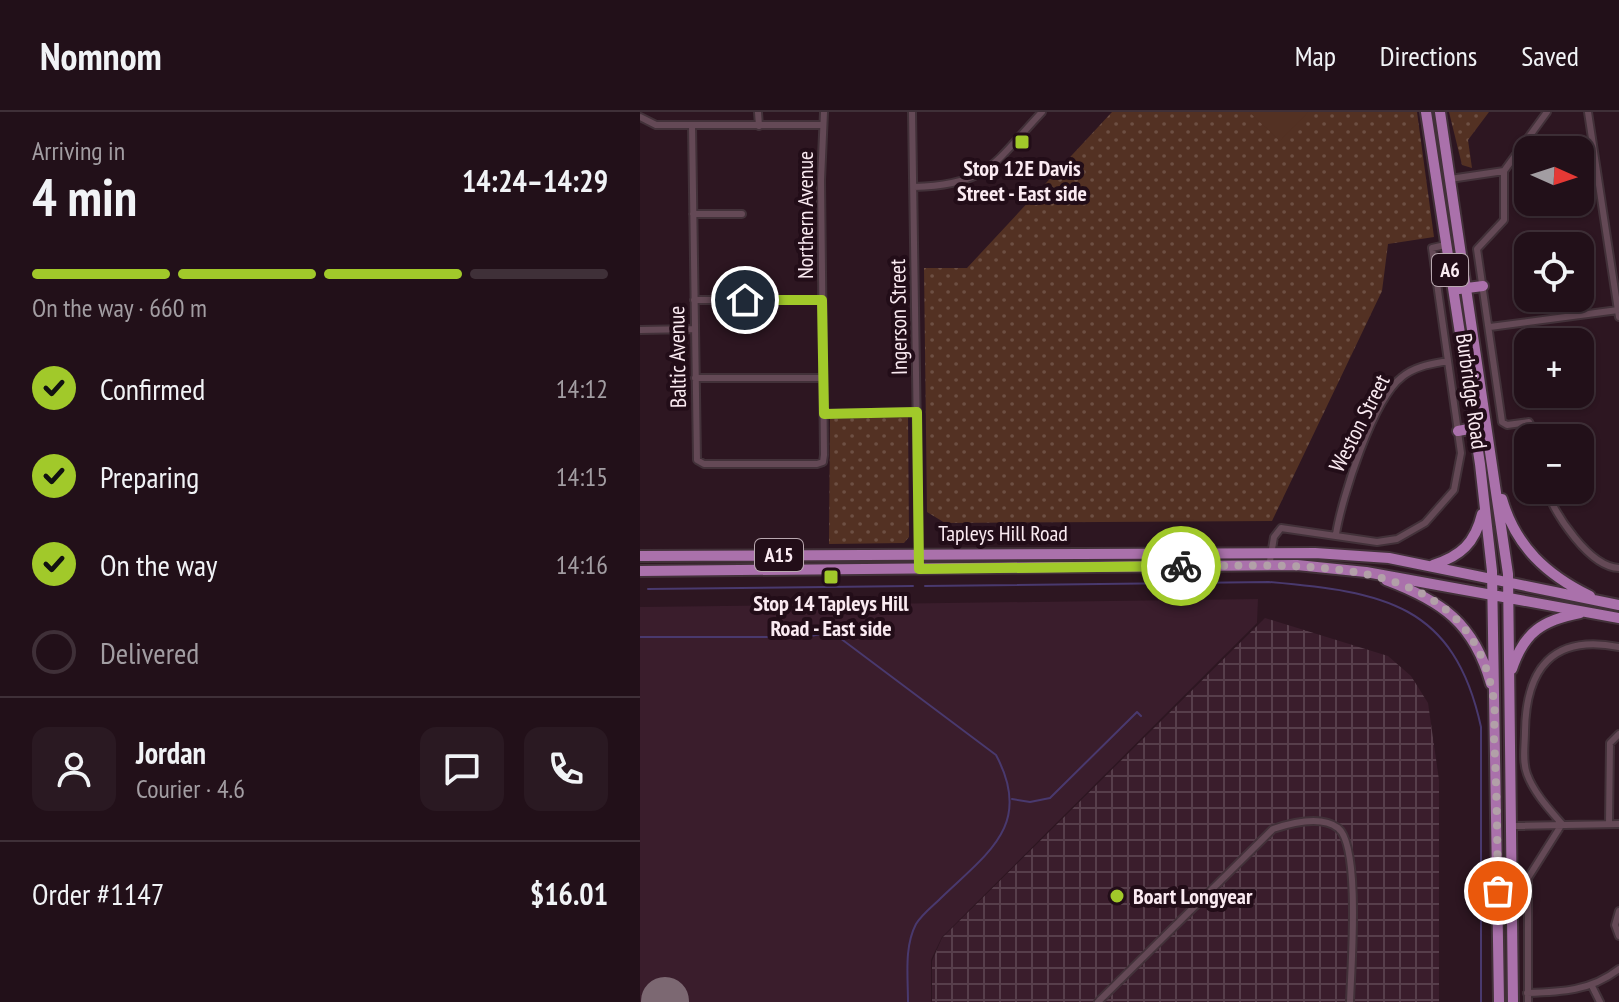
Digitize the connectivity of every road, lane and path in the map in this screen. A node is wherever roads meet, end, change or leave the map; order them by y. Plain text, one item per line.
1 (758, 112) edge
2 (824, 112) edge
3 (912, 112) edge
4 (1042, 112) edge
5 (1426, 112) edge
6 (1440, 112) edge
7 (1547, 112) edge
8 (1588, 112) edge
9 (641, 116) edge
10 (692, 125) junction
11 (823, 125) junction
12 (759, 126) junction
13 (1504, 171) junction
14 (1450, 179) junction
15 (914, 187) junction
16 (693, 214) junction
17 (742, 214) dead end
18 (1445, 245) junction
19 (1483, 286) junction
20 (1466, 289) junction
21 (1453, 290) junction
22 (694, 300) junction
23 (822, 300) junction
24 (1618, 310) edge
25 (1619, 317) edge
26 (1490, 327) junction
27 (694, 329) junction
28 (640, 330) edge
29 (1448, 361) junction
30 (695, 378) junction
31 (823, 378) junction
32 (917, 412) junction
33 (824, 414) junction
34 (1530, 424) edge
35 (1474, 428) junction
36 (1458, 431) junction
37 (823, 462) joint
38 (1494, 483) junction
39 (1485, 504) junction
40 (1554, 504) edge
41 (1336, 534) junction
42 (640, 548) edge
43 (1270, 552) junction
44 (918, 553) junction
45 (640, 556) edge
46 (659, 556) junction
47 (1431, 566) junction
48 (1269, 567) junction
49 (1619, 568) edge
50 (919, 569) junction
51 (640, 571) edge
52 (1366, 572) junction
53 (1492, 578) junction
54 (1508, 581) junction
55 (1493, 594) junction
56 (1508, 597) junction
57 (1605, 602) junction
58 (1619, 605) edge
59 (1586, 612) junction
60 (1619, 618) edge
61 (1619, 647) edge
62 (1509, 677) junction
63 (1494, 698) junction
64 (1619, 734) edge
65 (1497, 803) junction
66 (1562, 824) junction
67 (1609, 824) junction
68 (1619, 824) edge
69 (1510, 826) junction
70 (1497, 839) junction
71 (1619, 911) edge
72 (1619, 936) edge
73 (1619, 969) edge
74 (1592, 986) junction
75 (1527, 993) junction
76 (1098, 1002) edge
77 (1350, 1002) edge
78 (1499, 1002) edge
79 (1513, 1002) edge
80 (1528, 1002) edge
81 (1600, 1002) edge

1 - 12 street
2 - 11 street, Northern Avenue
3 - 15 street, Ingerson Street
4 - 15 street
5 - 18 main road, Burbridge Road / A6
6 - 14 main road, Burbridge Road / A6
7 - 13 street
8 - 24 street
9 - 10 street
10 - 12 street
10 - 16 street, Baltic Avenue
11 - 12 street
11 - 23 street, Northern Avenue
13 - 14 street
13 - 19 street
14 - 20 main road, Burbridge Road / A6
15 - 32 street, Ingerson Street
16 - 17 street
16 - 22 street, Baltic Avenue
18 - 21 main road, Burbridge Road / A6
18 - 29 street, Burbridge Road
19 - 20 main road
19 - 26 street
20 - 21 main road
20 - 38 main road, Burbridge Road / A6
21 - 35 main road, Burbridge Road / A6
22 - 23 street
22 - 27 street, Baltic Avenue
23 - 31 street, Northern Avenue
24 - 25 street
24 - 26 street
26 - 34 street
27 - 28 street
27 - 30 street, Baltic Avenue
29 - 36 street, Burbridge Road
29 - 41 street, Weston Street
30 - 31 street
30 - 37 street, Baltic Avenue
31 - 33 street, Northern Avenue
32 - 33 street
32 - 44 street, Ingerson Street
33 - 37 street, Northern Avenue
35 - 36 main road
35 - 39 main road, Burbridge Road / A6
36 - 41 street, Burbridge Road
38 - 54 main road, Burbridge Road / A6
38 - 57 main road
39 - 47 main road
39 - 53 main road, Burbridge Road / A6
40 - 49 street
41 - 43 street
42 - 46 main road
43 - 44 main road, Tapleys Hill Road / A15
43 - 47 main road, Tapleys Hill Road / A15
43 - 48 street
44 - 46 main road, Tapleys Hill Road / A15
44 - 50 street, Ingerson Street
45 - 46 main road, Tapleys Hill Road / A15
47 - 53 main road, Tapleys Hill Road / A15
48 - 50 main road, Tapleys Hill Road / A15
48 - 52 main road, Tapleys Hill Road / A15
50 - 51 main road, Tapleys Hill Road / A15
52 - 55 main road, Tapleys Hill Road / A15
52 - 63 main road
53 - 54 main road, Tapleys Hill Road / A15
53 - 55 main road, A6
54 - 56 main road, A6
54 - 57 main road, Tapleys Hill Road / A15
55 - 56 main road, Tapleys Hill Road / A15
55 - 63 main road, A6
56 - 59 main road, Tapleys Hill Road / A15
56 - 62 main road, A6
57 - 58 main road, Tapleys Hill Road / A15
59 - 60 main road, Tapleys Hill Road / A15
59 - 62 main road
61 - 66 street
62 - 69 main road, A6
63 - 65 main road, A6
64 - 67 street
65 - 69 main road
65 - 70 main road, A6
66 - 67 street
66 - 69 street
66 - 75 street
67 - 68 street
69 - 70 main road
69 - 79 main road, A6
70 - 78 main road, A6
71 - 72 street
73 - 74 street
74 - 75 street
74 - 81 street
75 - 80 street
76 - 77 street

